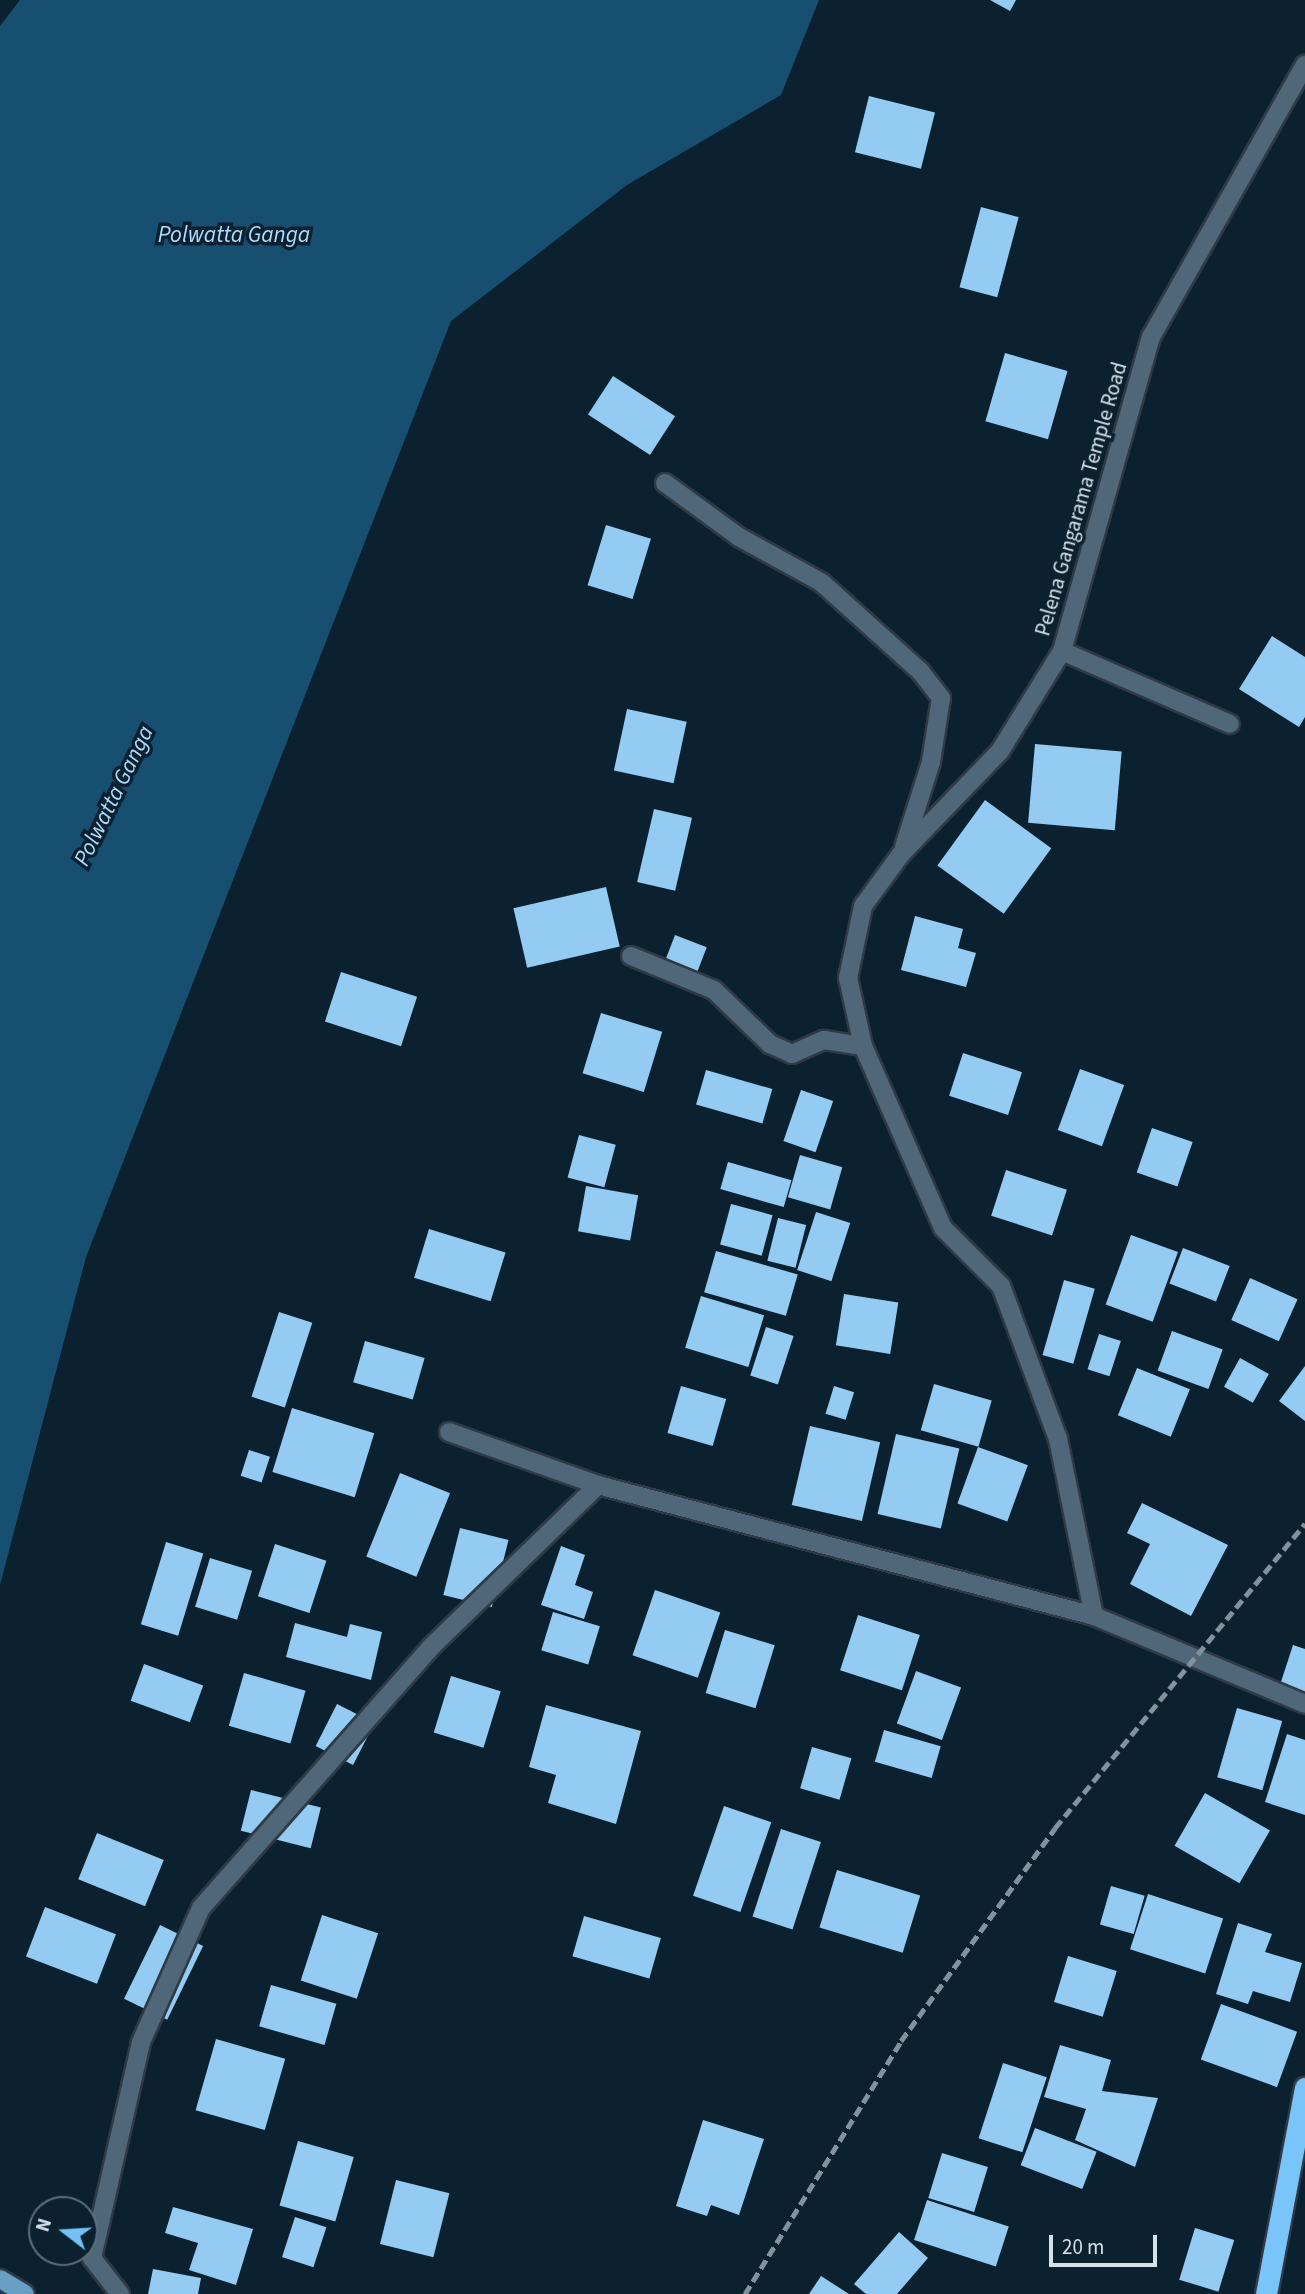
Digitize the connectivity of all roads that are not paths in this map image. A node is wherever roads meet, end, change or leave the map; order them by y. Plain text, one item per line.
1 (1305, 65) edge
2 (665, 483) dead end
3 (1062, 651) junction
4 (1230, 724) dead end
5 (901, 854) junction
6 (631, 956) dead end
7 (863, 1046) junction
8 (449, 1432) dead end
9 (598, 1485) junction
10 (1094, 1616) junction
11 (1305, 1704) edge
12 (1305, 2088) edge
13 (0, 2279) edge
14 (25, 2294) edge
15 (120, 2294) edge
16 (1266, 2294) edge

1 - 3 street, Pelena Gangarama Temple Road
2 - 5 street
3 - 4 street
3 - 5 street, Pelena Gangarama Temple Road
5 - 7 street, Pelena Gangarama Temple Road
6 - 7 street
7 - 10 street, Pelena Gangarama Temple Road
8 - 9 street
9 - 10 street
9 - 15 street
10 - 11 street
12 - 16 highway
13 - 14 main road

